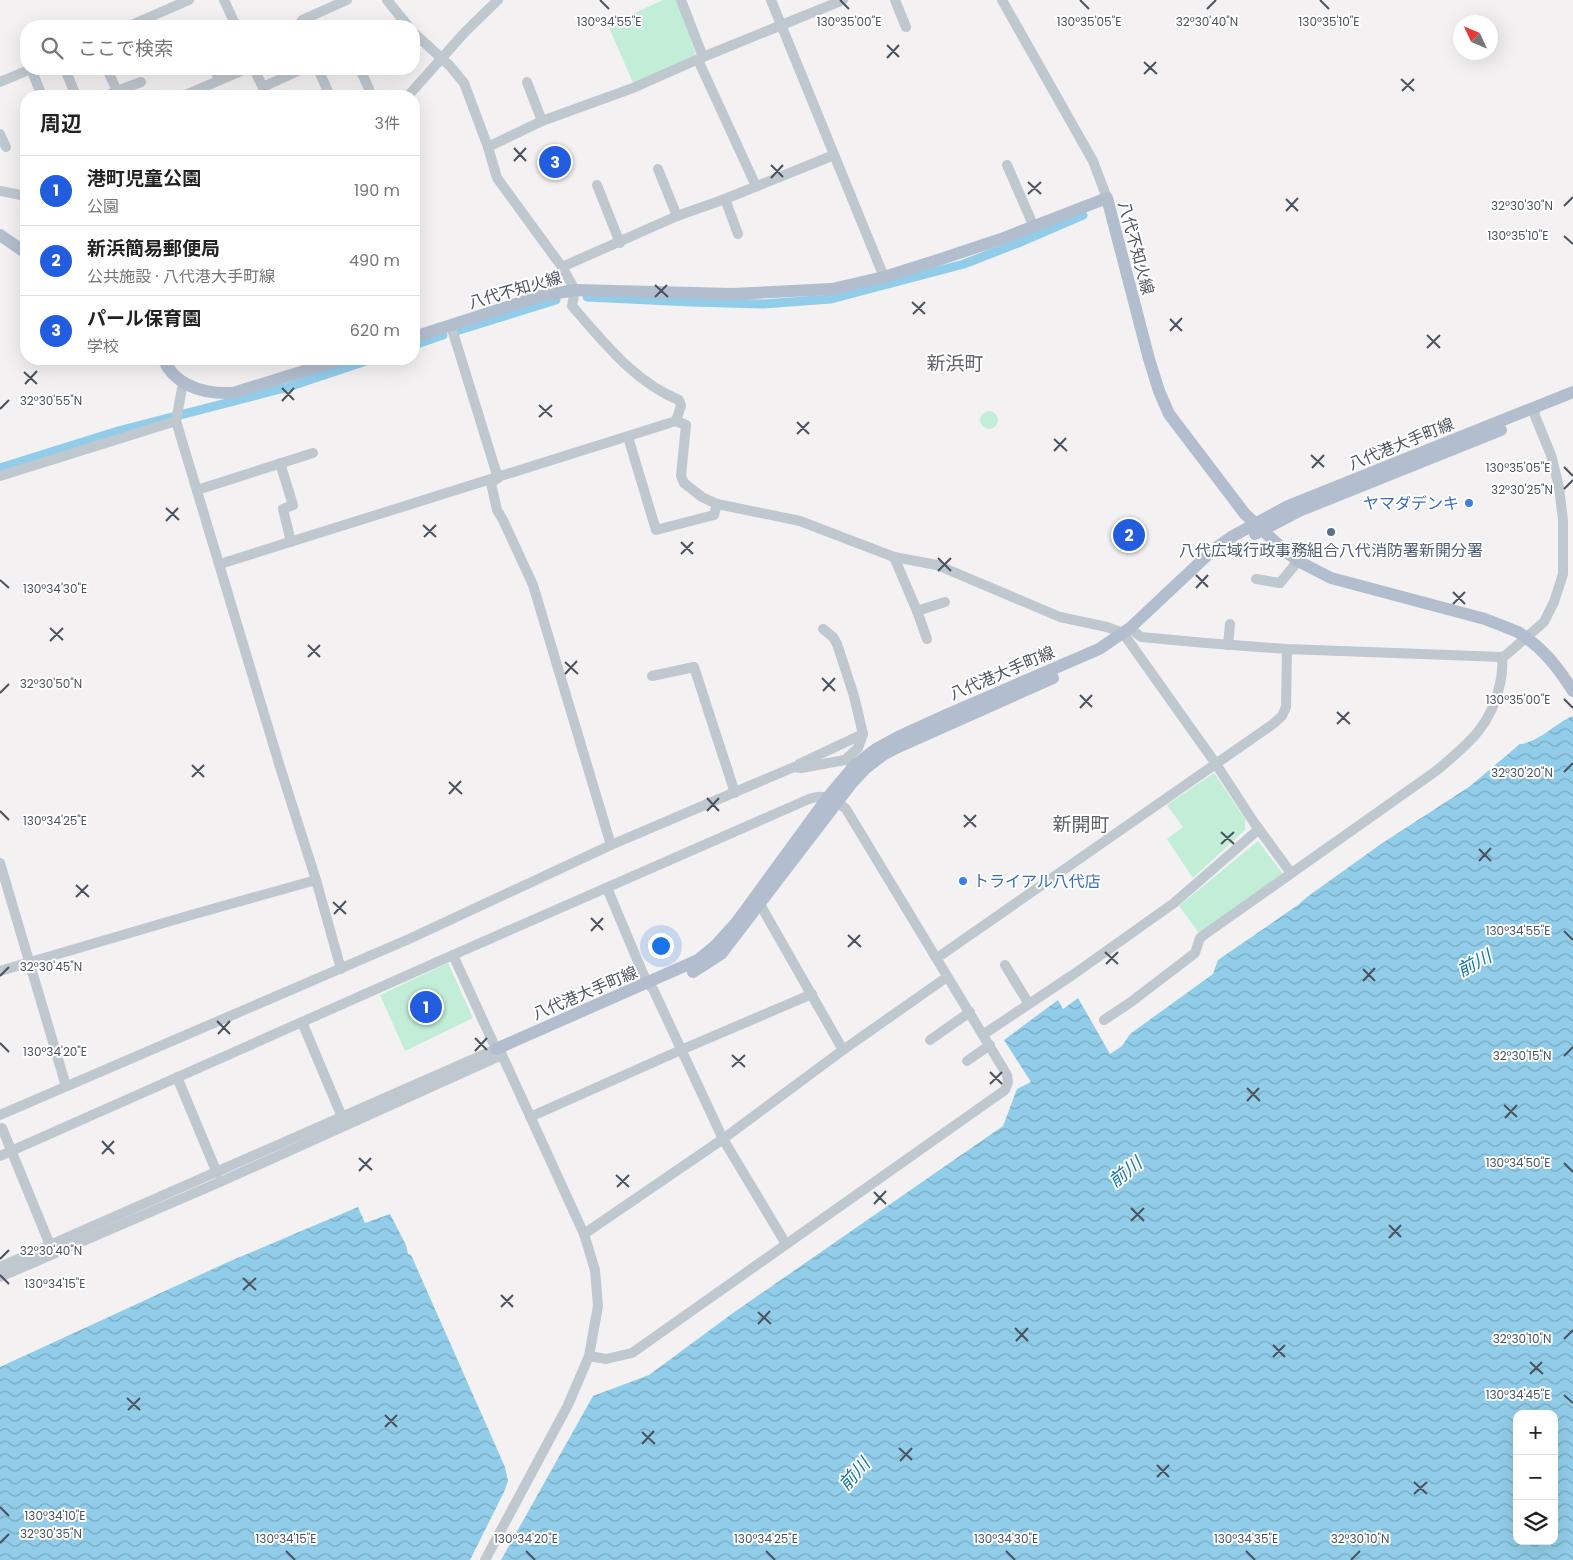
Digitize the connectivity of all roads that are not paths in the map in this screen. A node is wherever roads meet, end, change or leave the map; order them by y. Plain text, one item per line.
1 (189, 0) edge
2 (224, 0) edge
3 (347, 0) edge
4 (388, 0) edge
5 (498, 0) edge
6 (681, 0) edge
7 (771, 0) edge
8 (843, 0) edge
9 (895, 0) edge
10 (1002, 0) edge
11 (143, 20) edge
12 (233, 20) edge
13 (302, 20) dead end
14 (403, 20) edge
15 (782, 25) junction
16 (906, 27) dead end
17 (420, 39) edge
18 (700, 58) junction
19 (442, 59) junction
20 (20, 74) edge
21 (33, 75) edge
22 (67, 75) edge
23 (109, 75) edge
24 (217, 75) edge
25 (231, 75) edge
26 (257, 75) edge
27 (292, 75) edge
28 (321, 75) edge
29 (363, 75) edge
30 (219, 80) junction
31 (0, 82) edge
32 (141, 82) dead end
33 (527, 82) dead end
34 (369, 89) dead end
35 (40, 90) edge
36 (74, 90) edge
37 (113, 90) edge
38 (119, 90) edge
39 (196, 90) edge
40 (264, 90) edge
41 (268, 90) edge
42 (327, 90) edge
43 (414, 90) edge
44 (542, 121) junction
45 (0, 134) edge
46 (6, 147) dead end
47 (488, 147) junction
48 (834, 155) junction
49 (1007, 165) dead end
50 (658, 169) dead end
51 (597, 185) dead end
52 (756, 186) junction
53 (0, 191) edge
54 (20, 195) edge
55 (1107, 198) junction
56 (724, 199) junction
57 (677, 216) junction
58 (1034, 227) junction
59 (738, 234) dead end
60 (0, 235) edge
61 (620, 243) junction
62 (20, 249) edge
63 (562, 267) junction
64 (884, 277) junction
65 (575, 290) junction
66 (451, 326) junction
67 (420, 335) edge
68 (166, 365) edge
69 (324, 365) edge
70 (183, 383) junction
71 (1573, 392) edge
72 (1573, 401) edge
73 (1534, 412) junction
74 (176, 421) junction
75 (676, 421) junction
76 (628, 437) junction
77 (312, 453) dead end
78 (280, 464) junction
79 (0, 476) edge
80 (498, 478) junction
81 (197, 490) junction
82 (717, 504) junction
83 (1258, 527) junction
84 (291, 542) junction
85 (894, 557) junction
86 (1298, 561) junction
87 (220, 564) junction
88 (1256, 579) dead end
89 (945, 602) dead end
90 (917, 611) junction
91 (1230, 624) dead end
92 (823, 629) dead end
93 (1129, 633) junction
94 (927, 639) dead end
95 (1228, 644) junction
96 (1287, 649) junction
97 (1502, 657) junction
98 (652, 676) dead end
99 (1573, 691) edge
100 (863, 734) junction
101 (850, 763) junction
102 (1216, 764) junction
103 (794, 766) junction
104 (734, 793) junction
105 (833, 799) junction
106 (1259, 829) junction
107 (611, 845) junction
108 (0, 863) edge
109 (1291, 873) junction
110 (316, 880) junction
111 (608, 888) junction
112 (757, 900) junction
113 (453, 955) junction
114 (937, 958) junction
115 (29, 962) junction
116 (1005, 965) dead end
117 (341, 969) junction
118 (0, 971) edge
119 (947, 977) junction
120 (650, 986) junction
121 (812, 994) junction
122 (1030, 1004) junction
123 (970, 1012) junction
124 (1104, 1020) dead end
125 (302, 1022) junction
126 (984, 1034) junction
127 (930, 1040) dead end
128 (990, 1045) junction
129 (681, 1050) junction
130 (843, 1050) junction
131 (499, 1052) junction
132 (967, 1061) dead end
133 (177, 1077) junction
134 (66, 1086) junction
135 (14, 1109) junction
136 (0, 1115) edge
137 (342, 1117) junction
138 (530, 1117) junction
139 (1, 1128) edge
140 (723, 1140) junction
141 (11, 1151) junction
142 (0, 1156) edge
143 (217, 1173) junction
144 (584, 1234) junction
145 (786, 1244) junction
146 (50, 1245) junction
147 (0, 1267) edge
148 (0, 1278) edge
149 (589, 1356) junction
150 (485, 1560) edge

1 - 11 street
2 - 12 street
3 - 13 street
4 - 14 street
5 - 19 street
6 - 18 street
7 - 15 street
8 - 15 street
9 - 16 street
10 - 55 street
15 - 18 street
15 - 48 street
17 - 19 street
18 - 44 street
18 - 52 street
19 - 43 street
19 - 47 street
20 - 31 street
21 - 35 street
22 - 36 street
23 - 37 street
24 - 30 street
25 - 30 street
26 - 40 street
27 - 41 street
28 - 42 street
29 - 34 street
30 - 39 street
32 - 38 street
33 - 44 street
44 - 47 street
45 - 46 street
47 - 63 street
48 - 52 street
48 - 64 street
49 - 58 street
50 - 57 street
51 - 61 street
52 - 56 street
53 - 54 street
55 - 58 main road, 八代不知火線
55 - 83 main road, 八代不知火線
56 - 57 street
56 - 59 street
57 - 61 street
58 - 64 main road, 八代不知火線
60 - 62 main road
61 - 63 street
63 - 65 street
64 - 65 main road, 八代不知火線
65 - 66 main road, 八代不知火線
65 - 75 street
66 - 67 main road, 八代不知火線
66 - 80 street
68 - 70 main road
69 - 70 main road
70 - 74 street
71 - 73 main road, 八代港大手町線
72 - 73 main road, 八代港大手町線
73 - 83 main road, 八代港大手町線
73 - 97 street
74 - 79 street
74 - 81 street
75 - 76 street
75 - 82 street
76 - 80 street
76 - 82 street
77 - 78 street
78 - 81 street
78 - 84 street
80 - 84 street
80 - 107 street
81 - 87 street
82 - 85 street
83 - 86 main road, 八代不知火線
83 - 93 main road, 八代港大手町線
84 - 87 street
85 - 90 street
85 - 93 street
86 - 88 street
86 - 99 main road, 八代不知火線, bridge
87 - 110 street
89 - 90 street
90 - 94 street
91 - 95 street
92 - 100 street
93 - 95 street
93 - 101 main road, 八代港大手町線
93 - 102 street
93 - 105 main road, 八代港大手町線
95 - 96 street
96 - 97 street
96 - 102 street
97 - 109 street
98 - 104 street
100 - 101 street
100 - 103 street
101 - 103 street
101 - 105 main road, 八代港大手町線
102 - 106 street
102 - 114 street
103 - 104 street
104 - 107 street
105 - 111 street
105 - 112 main road, 八代港大手町線
105 - 114 street
106 - 109 street
106 - 122 street
107 - 117 street
108 - 115 street
109 - 124 street
110 - 115 street
110 - 117 street
111 - 113 street
111 - 120 street
112 - 120 main road, 八代港大手町線
112 - 121 street
113 - 125 street
113 - 131 street
114 - 119 street
115 - 118 street
115 - 134 street
116 - 122 street
117 - 134 street
119 - 123 street
119 - 130 street
120 - 129 street
120 - 131 main road, 八代港大手町線
121 - 129 street
121 - 130 street
122 - 126 street
123 - 126 street
123 - 127 street
125 - 133 street
125 - 137 street
126 - 128 street
128 - 132 street
128 - 145 street
129 - 138 street
129 - 140 street
130 - 140 street
131 - 137 street
131 - 138 street
131 - 148 street
133 - 141 street
133 - 143 street
134 - 135 street
135 - 136 street
135 - 139 street
137 - 143 street
138 - 144 street
139 - 141 street
140 - 144 street
140 - 145 street
141 - 142 street
141 - 146 street
143 - 146 street
144 - 149 street
145 - 149 street
146 - 147 street
149 - 150 street

